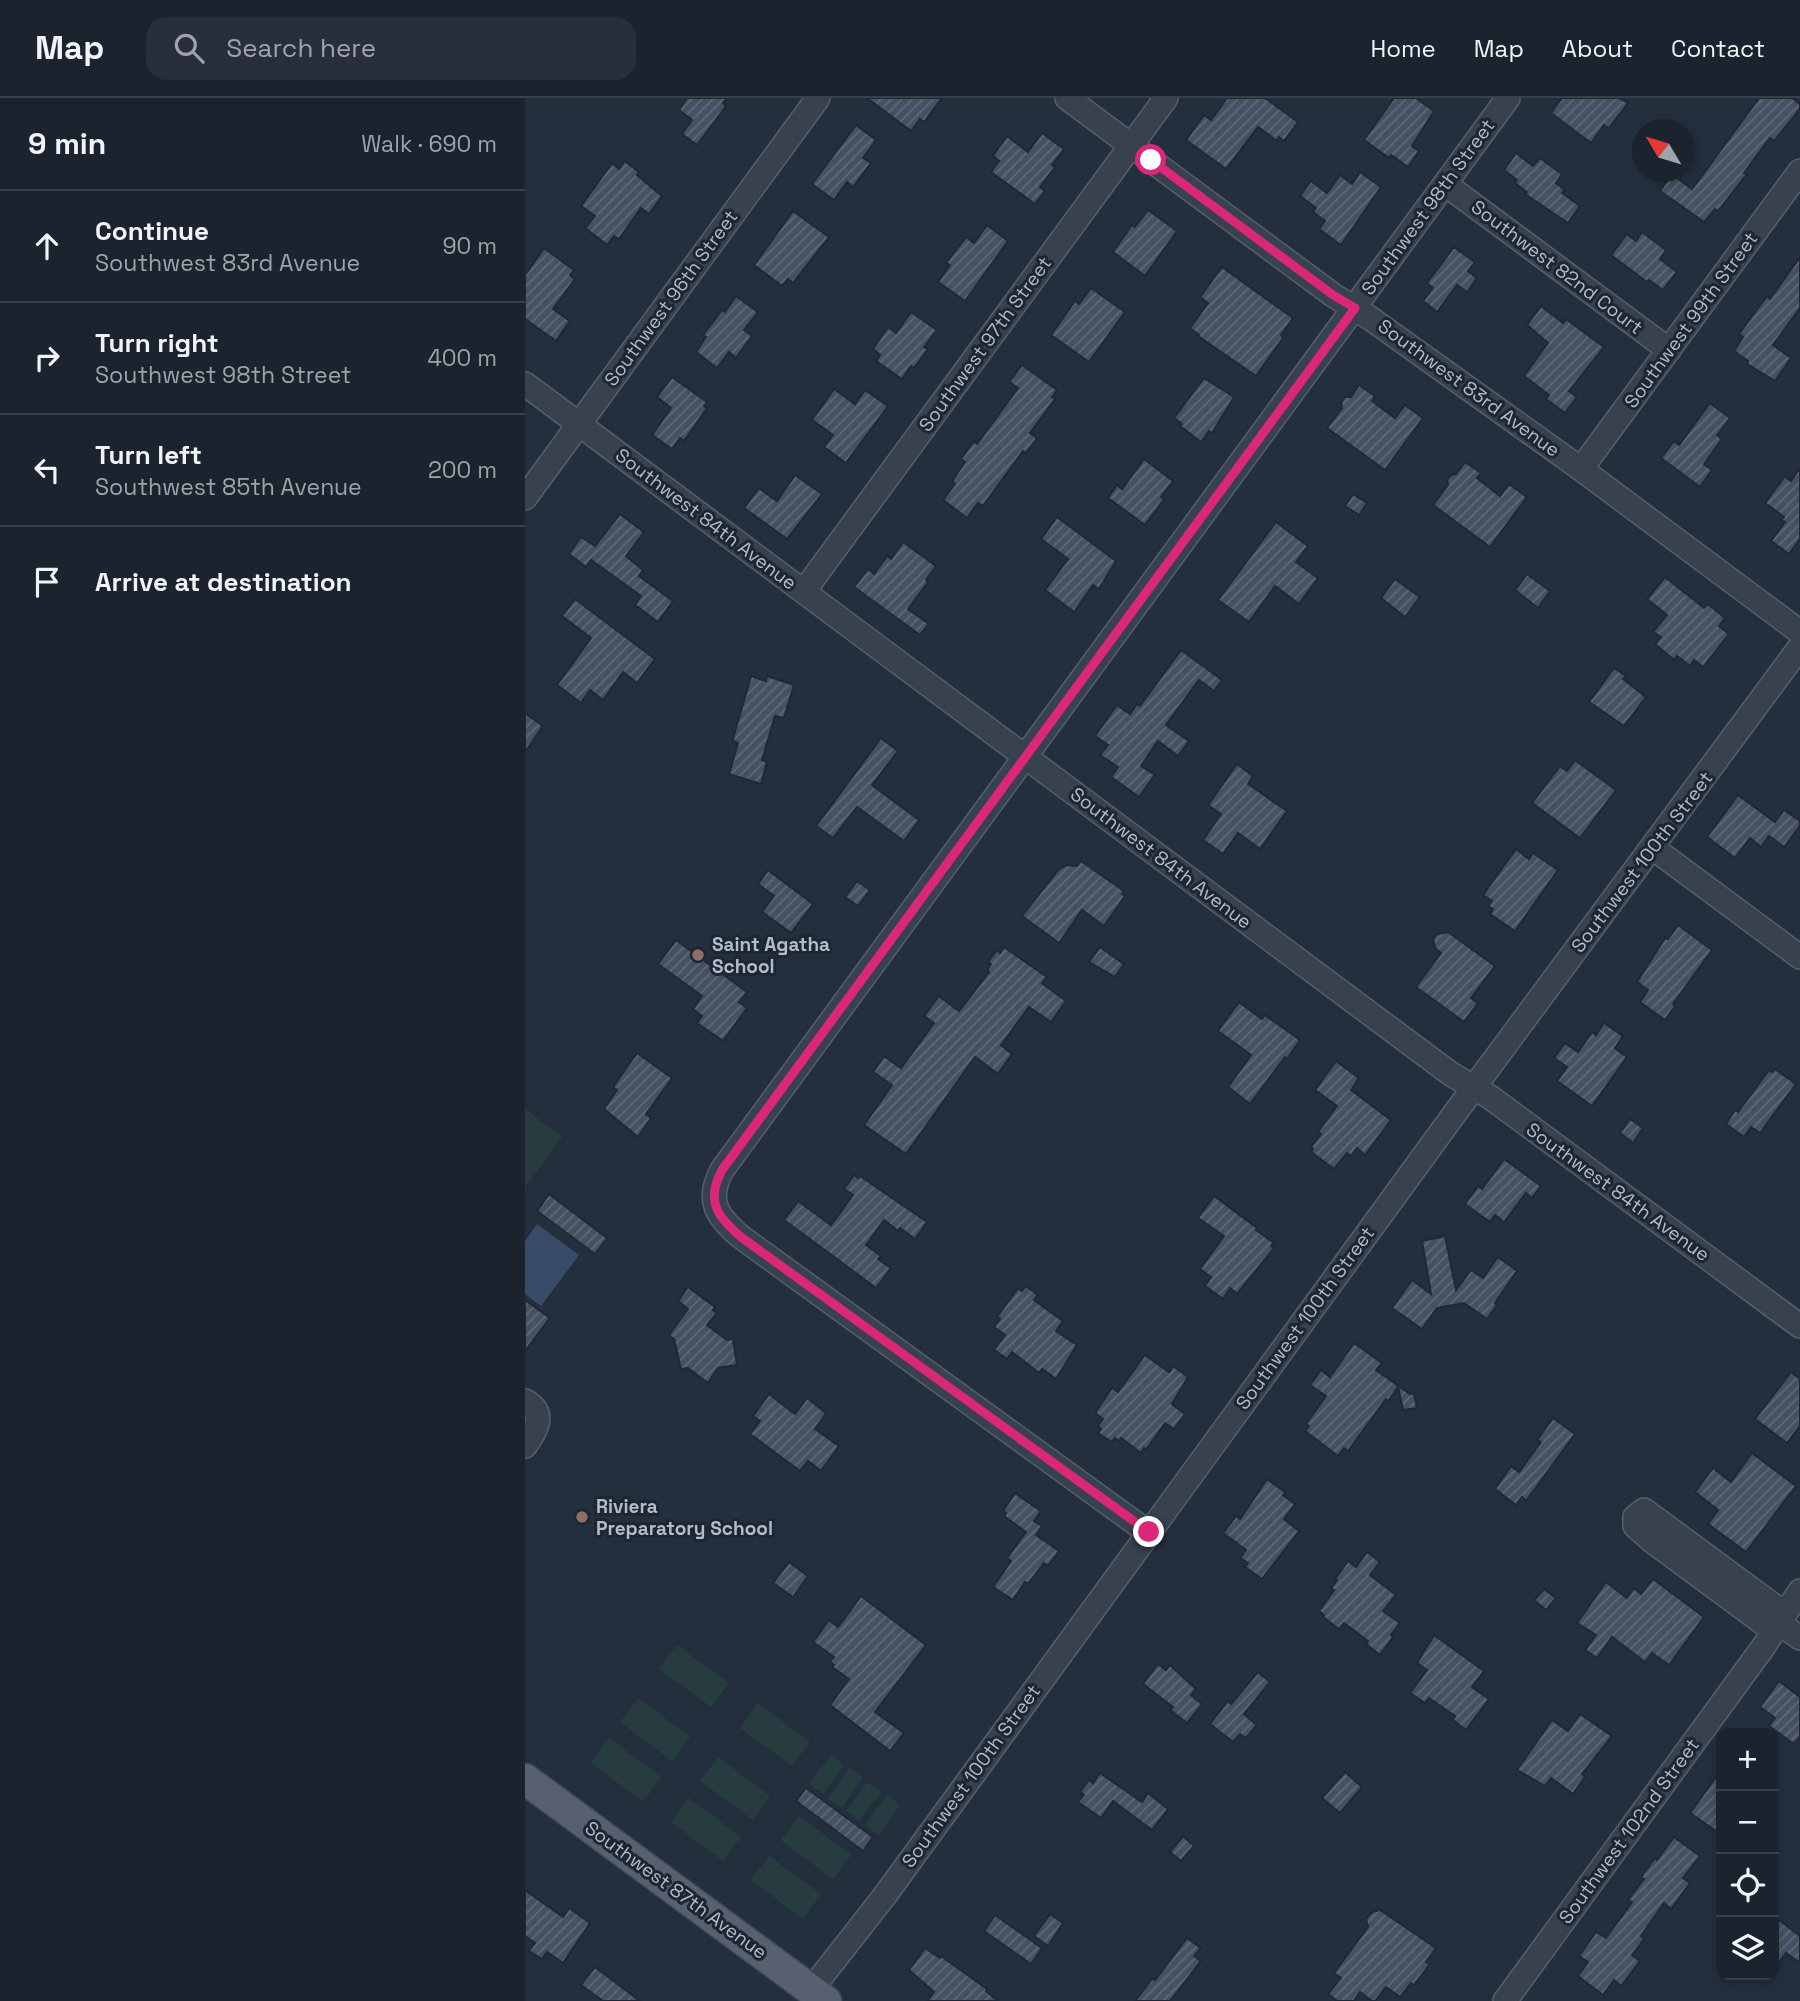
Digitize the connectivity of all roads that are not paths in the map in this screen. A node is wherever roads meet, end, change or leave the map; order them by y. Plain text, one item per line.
1 (818, 98) edge
2 (1067, 98) edge
3 (1166, 98) edge
4 (1508, 98) edge
5 (1131, 146) junction
6 (1800, 171) edge
7 (1445, 184) junction
8 (1355, 308) junction
9 (1669, 350) junction
10 (525, 384) edge
11 (579, 424) junction
12 (1581, 469) junction
13 (525, 498) edge
14 (804, 591) junction
15 (1800, 632) edge
16 (1800, 647) edge
17 (1026, 757) junction
18 (1653, 848) junction
19 (1800, 957) edge
20 (1474, 1088) junction
21 (1800, 1326) edge
22 (525, 1401) edge
23 (525, 1446) edge
24 (1149, 1532) junction
25 (1800, 1591) edge
26 (1775, 1628) junction
27 (1800, 1638) edge
28 (525, 1779) edge
29 (1512, 1992) edge
30 (819, 1996) edge

1 - 11 street, Southwest 96th Street
2 - 5 street, Southwest 83rd Avenue
3 - 5 street, Southwest 97th Street
4 - 7 street, Southwest 98th Street
5 - 8 street, Southwest 83rd Avenue
5 - 14 street, Southwest 97th Street
6 - 9 street, Southwest 99th Street
7 - 8 street, Southwest 98th Street
7 - 9 street, Southwest 82nd Court
8 - 12 street, Southwest 83rd Avenue
8 - 17 street, Southwest 98th Street
9 - 12 street, Southwest 99th Street
10 - 11 street, Southwest 84th Avenue
11 - 13 street, Southwest 96th Street
11 - 14 street, Southwest 84th Avenue
12 - 15 street, Southwest 83rd Avenue
14 - 17 street, Southwest 84th Avenue
16 - 18 street, Southwest 100th Street
17 - 20 street, Southwest 84th Avenue
17 - 24 street, Southwest 98th Street
18 - 19 street
18 - 20 street, Southwest 100th Street
20 - 21 street, Southwest 84th Avenue
20 - 24 street, Southwest 100th Street
22 - 23 street
24 - 30 street, Southwest 100th Street
25 - 26 street, Southwest 102nd Street
26 - 26 street
26 - 27 street
26 - 29 street, Southwest 102nd Street
28 - 30 main road, Southwest 87th Avenue

